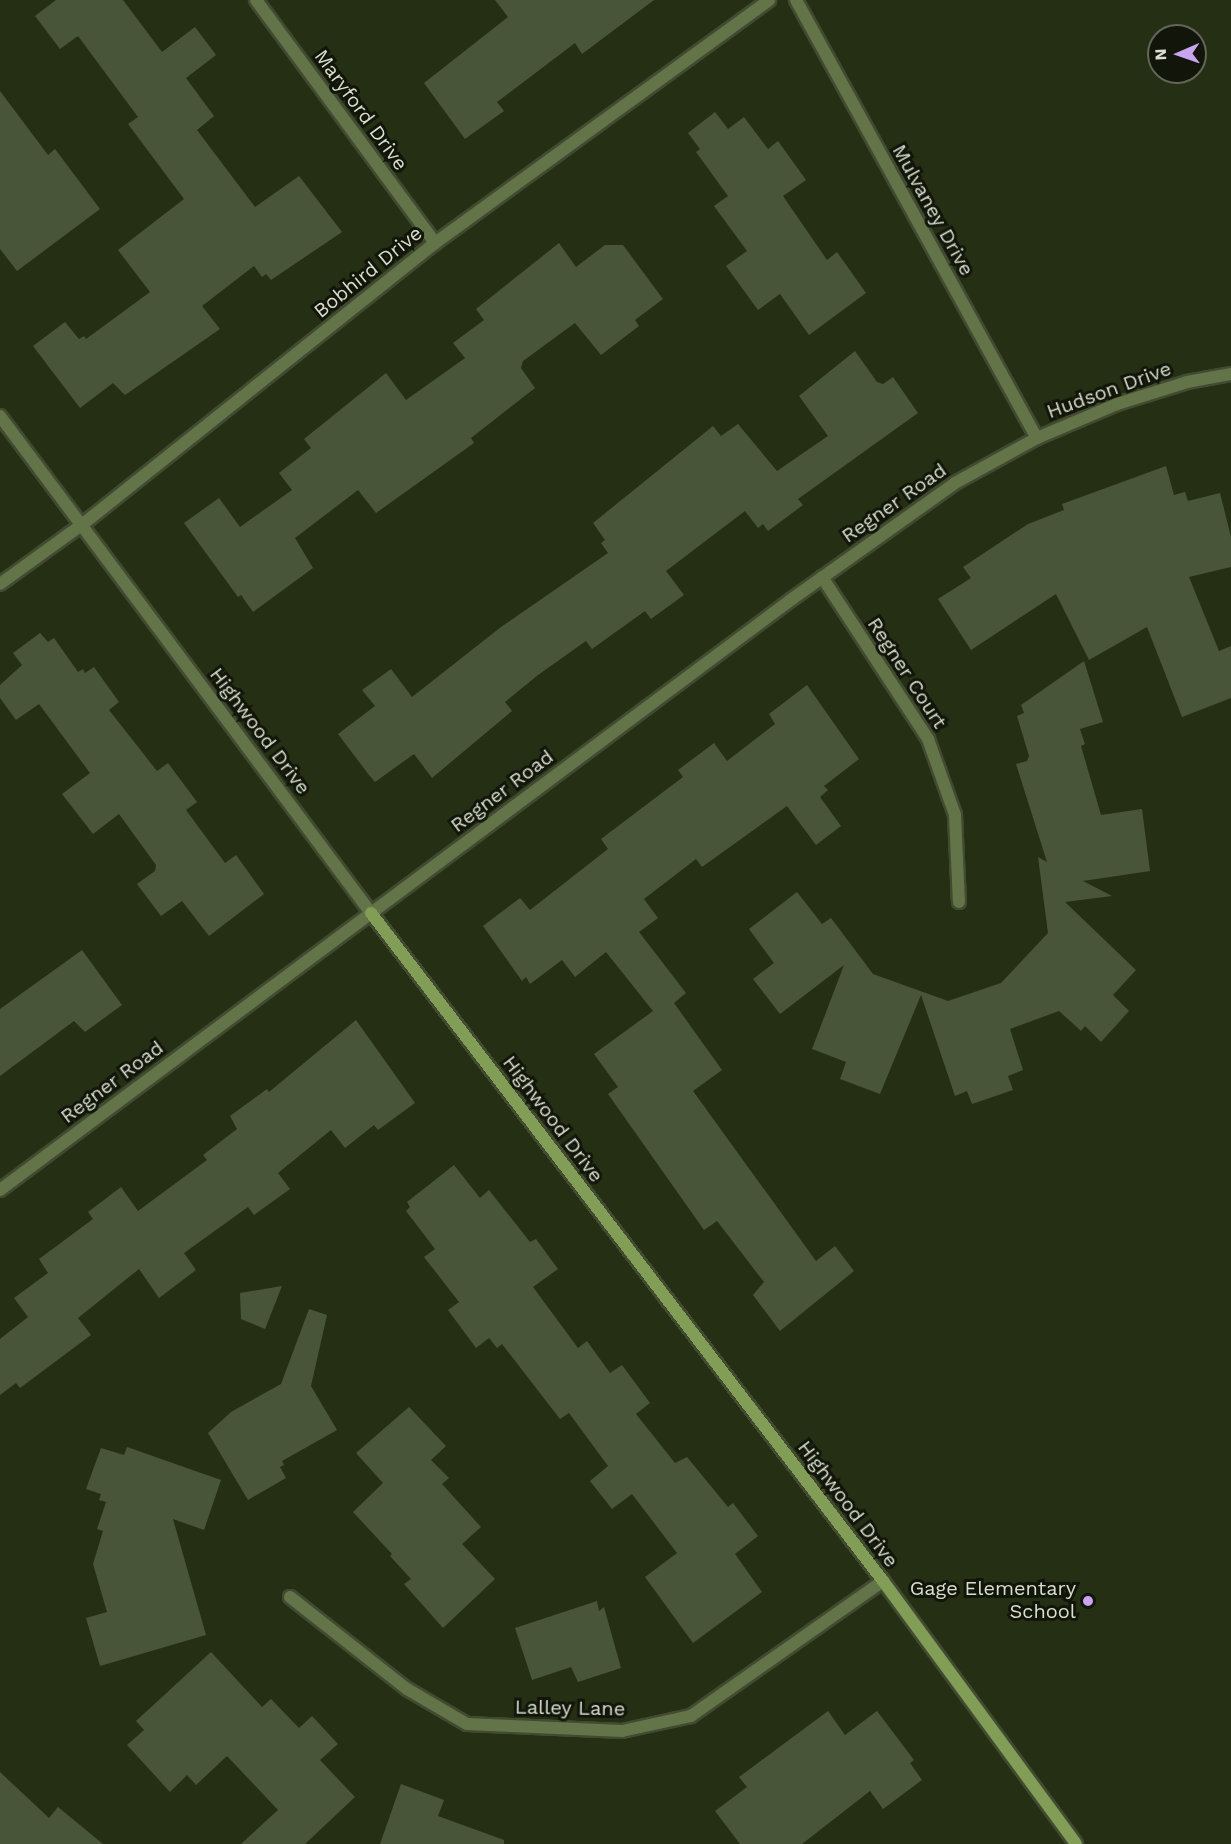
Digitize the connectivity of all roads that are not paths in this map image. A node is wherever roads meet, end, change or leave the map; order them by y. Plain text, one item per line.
1 (256, 0) edge
2 (768, 0) edge
3 (796, 0) edge
4 (435, 243) junction
5 (1231, 374) edge
6 (0, 416) edge
7 (1037, 438) junction
8 (83, 524) junction
9 (822, 577) junction
10 (0, 584) edge
11 (959, 902) dead end
12 (371, 913) junction
13 (0, 1190) edge
14 (883, 1581) junction
15 (290, 1597) dead end
16 (1076, 1844) edge

1 - 4 street, Maryford Drive
2 - 4 street, Bobhird Drive
3 - 7 street, Mulvaney Drive
4 - 8 street, Bobhird Drive
5 - 7 street, Hudson Drive
6 - 8 street, Highwood Drive
7 - 9 street, Regner Road
8 - 10 street, Bobhird Drive
8 - 12 street, Highwood Drive
9 - 11 street, Regner Court
9 - 12 street, Regner Road
12 - 13 street, Regner Road
12 - 14 street, Highwood Drive
14 - 15 street, Lalley Lane
14 - 16 street, Highwood Drive

